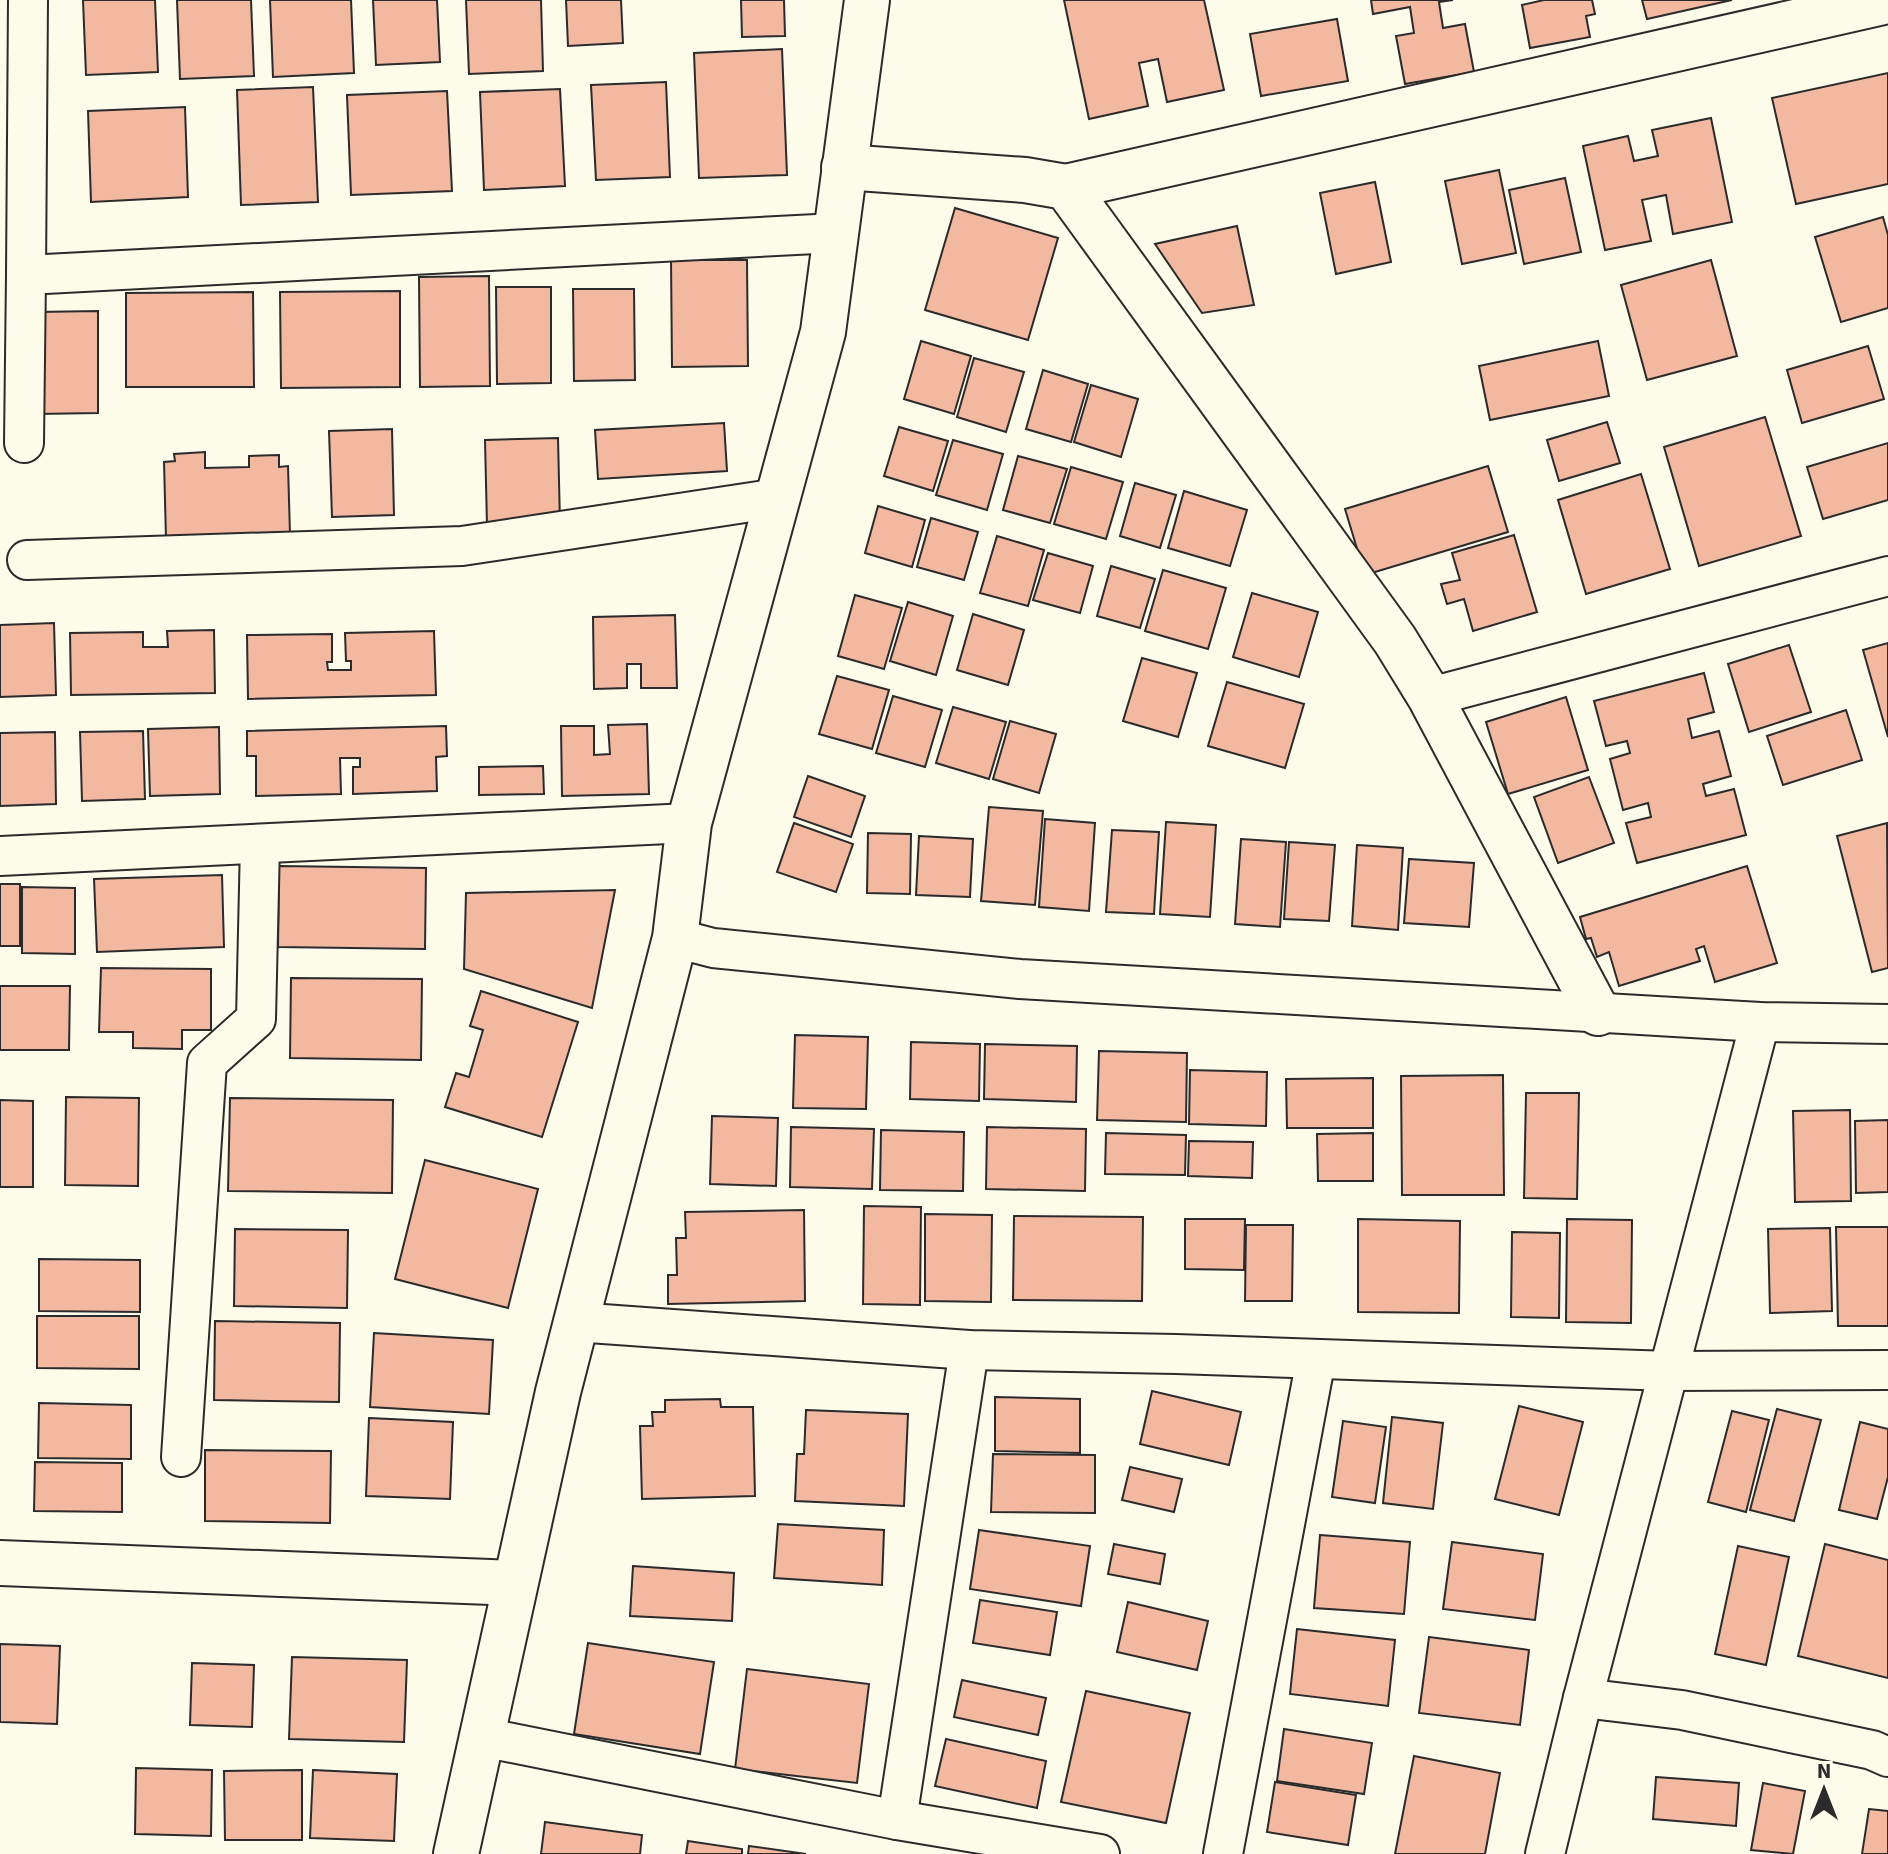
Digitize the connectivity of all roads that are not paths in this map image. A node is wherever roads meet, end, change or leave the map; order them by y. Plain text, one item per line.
1 (28, 0) edge
2 (867, 0) edge
3 (1888, 1) edge
4 (844, 167) junction
5 (13, 176) edge
6 (1066, 187) junction
7 (836, 233) junction
8 (26, 275) junction
9 (24, 443) dead end
10 (778, 498) junction
11 (27, 560) dead end
12 (1888, 576) edge
13 (1430, 697) junction
14 (689, 823) junction
15 (260, 844) junction
16 (0, 856) edge
17 (675, 938) junction
18 (1598, 1013) junction
19 (1760, 1022) junction
20 (1888, 1024) edge
21 (575, 1322) junction
22 (969, 1350) junction
23 (1316, 1359) junction
24 (1888, 1370) edge
25 (1670, 1371) junction
26 (181, 1457) dead end
27 (0, 1563) edge
28 (515, 1583) junction
29 (1583, 1698) junction
30 (482, 1737) junction
31 (1888, 1757) edge
32 (897, 1820) junction
33 (456, 1854) edge
34 (1100, 1854) edge
35 (1223, 1854) edge
36 (1545, 1854) edge

1 - 5 street
2 - 4 street
3 - 6 street
4 - 6 street
4 - 7 street
5 - 8 street
6 - 13 street
7 - 8 street
7 - 10 street
8 - 9 street
10 - 11 street
10 - 14 street
12 - 13 street
13 - 18 street
14 - 15 street
14 - 17 street
15 - 16 street
15 - 26 street
17 - 18 street
17 - 21 street
18 - 19 street
19 - 20 street
19 - 25 street
21 - 22 street
21 - 28 street
22 - 23 street
22 - 32 street
23 - 25 street
23 - 35 street
24 - 25 street
25 - 29 street
27 - 28 street
28 - 30 street
29 - 31 street
29 - 36 street
30 - 32 street
30 - 33 street
32 - 34 street

